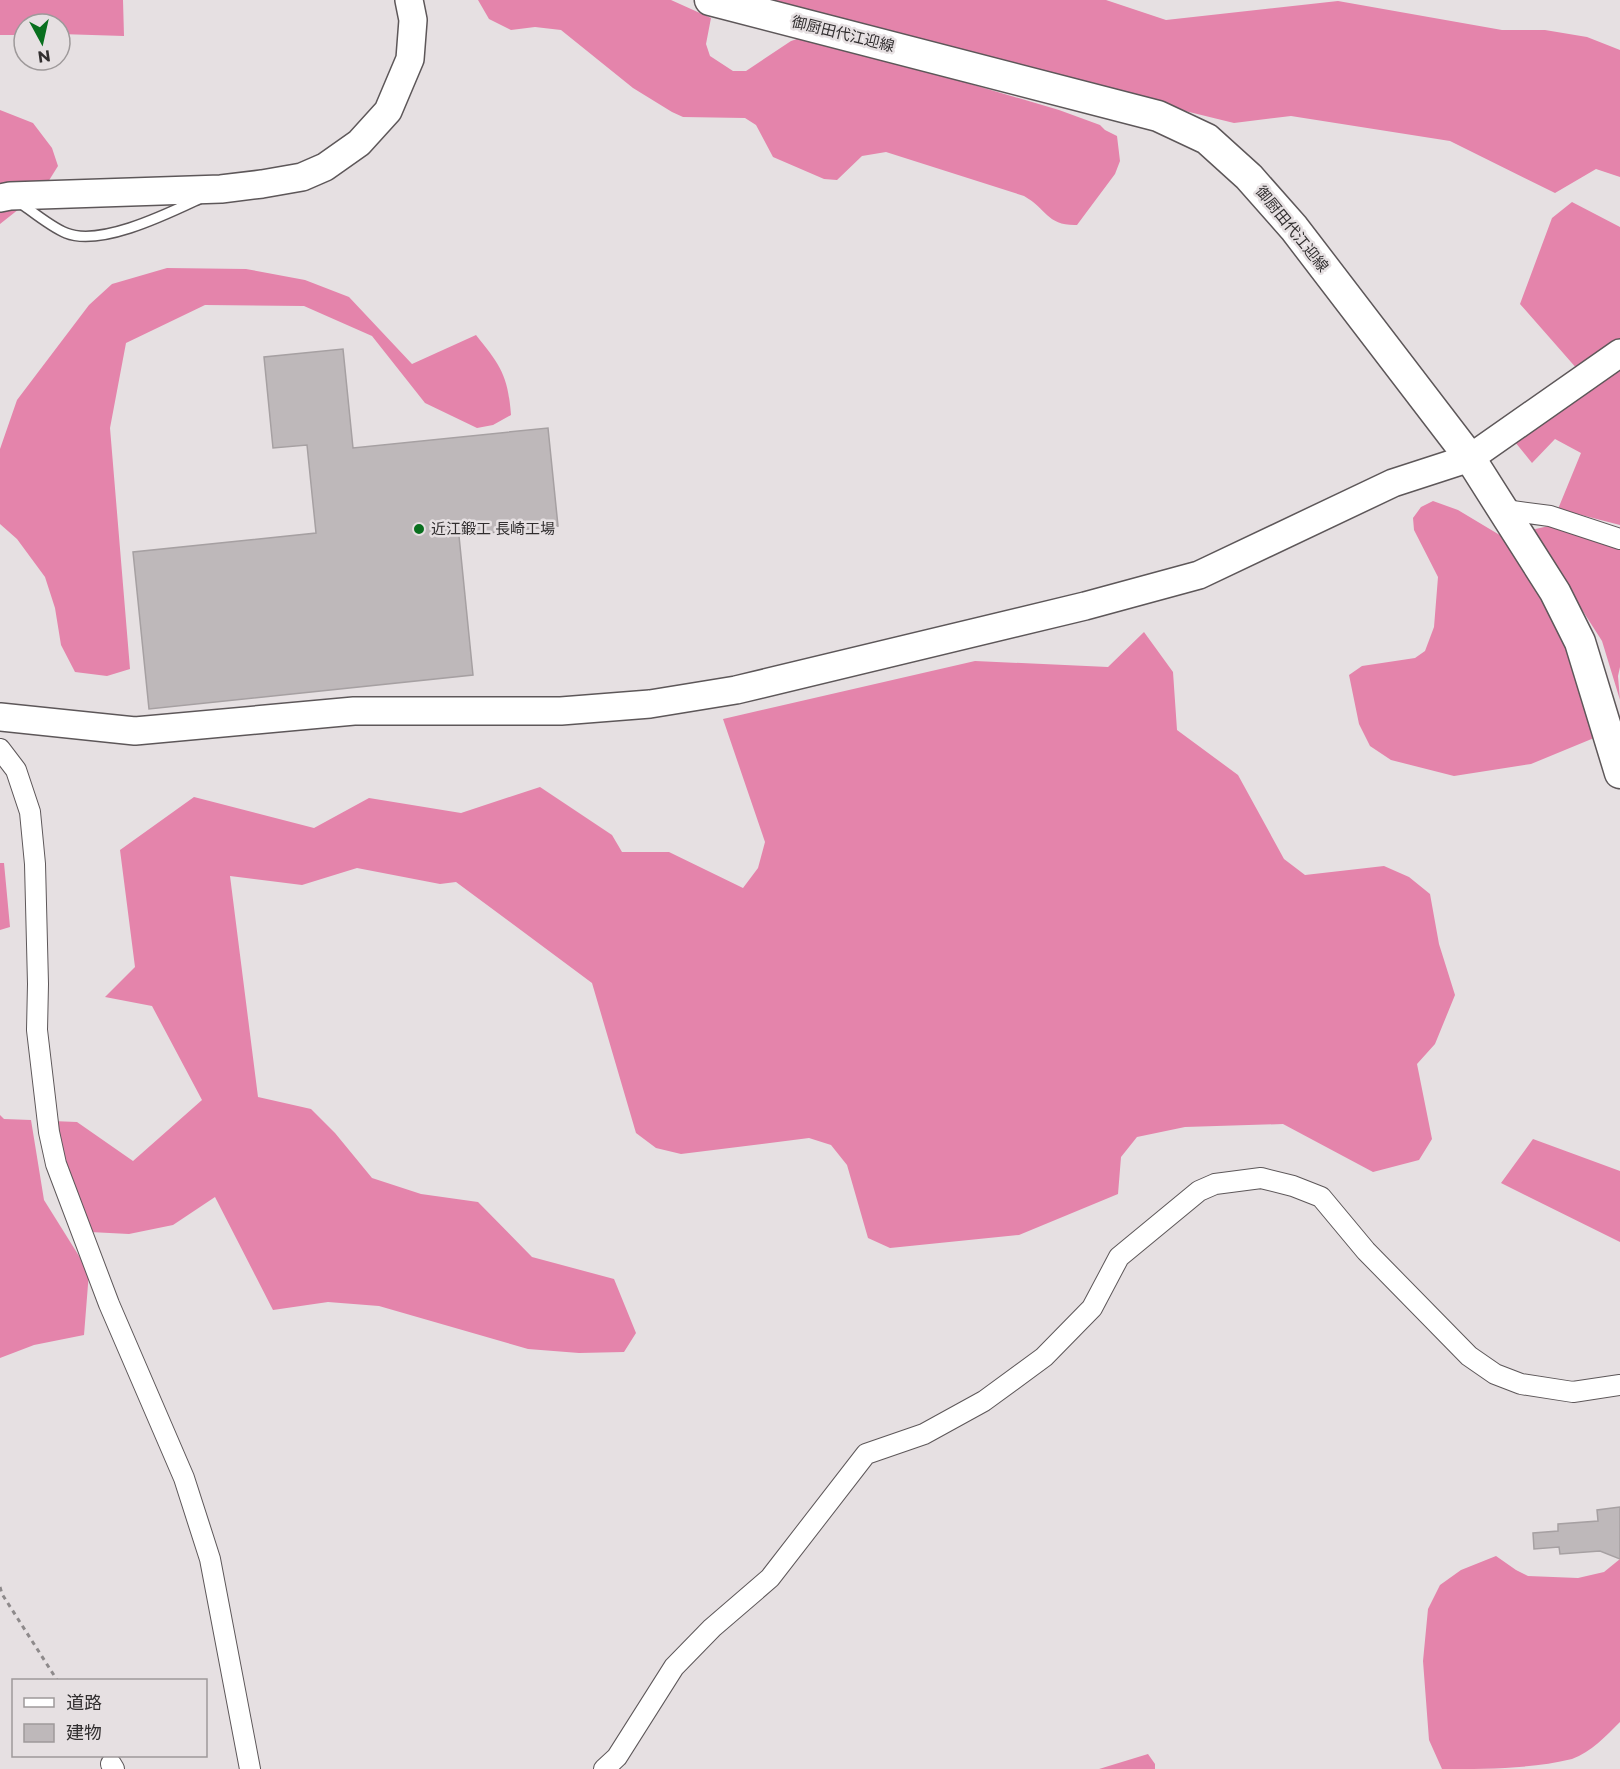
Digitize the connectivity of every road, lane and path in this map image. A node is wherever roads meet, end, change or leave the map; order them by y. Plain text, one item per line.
1 (409, 0) edge
2 (710, 0) edge
3 (221, 189) junction
4 (5, 197) edge
5 (1620, 353) edge
6 (1470, 458) junction
7 (1505, 510) junction
8 (1620, 539) edge
9 (0, 717) edge
10 (0, 749) edge
11 (1620, 773) edge
12 (1620, 1385) edge
13 (0, 1587) edge
14 (56, 1679) edge
15 (250, 1769) edge
16 (604, 1769) edge

1 - 3 street
2 - 6 main road, 御厨田代江迎線
3 - 4 street
3 - 4 lane
5 - 6 street
6 - 7 main road, 御厨田代江迎線
6 - 9 street
7 - 8 street
7 - 11 main road, 御厨田代江迎線
10 - 15 street
12 - 16 street
13 - 14 path

